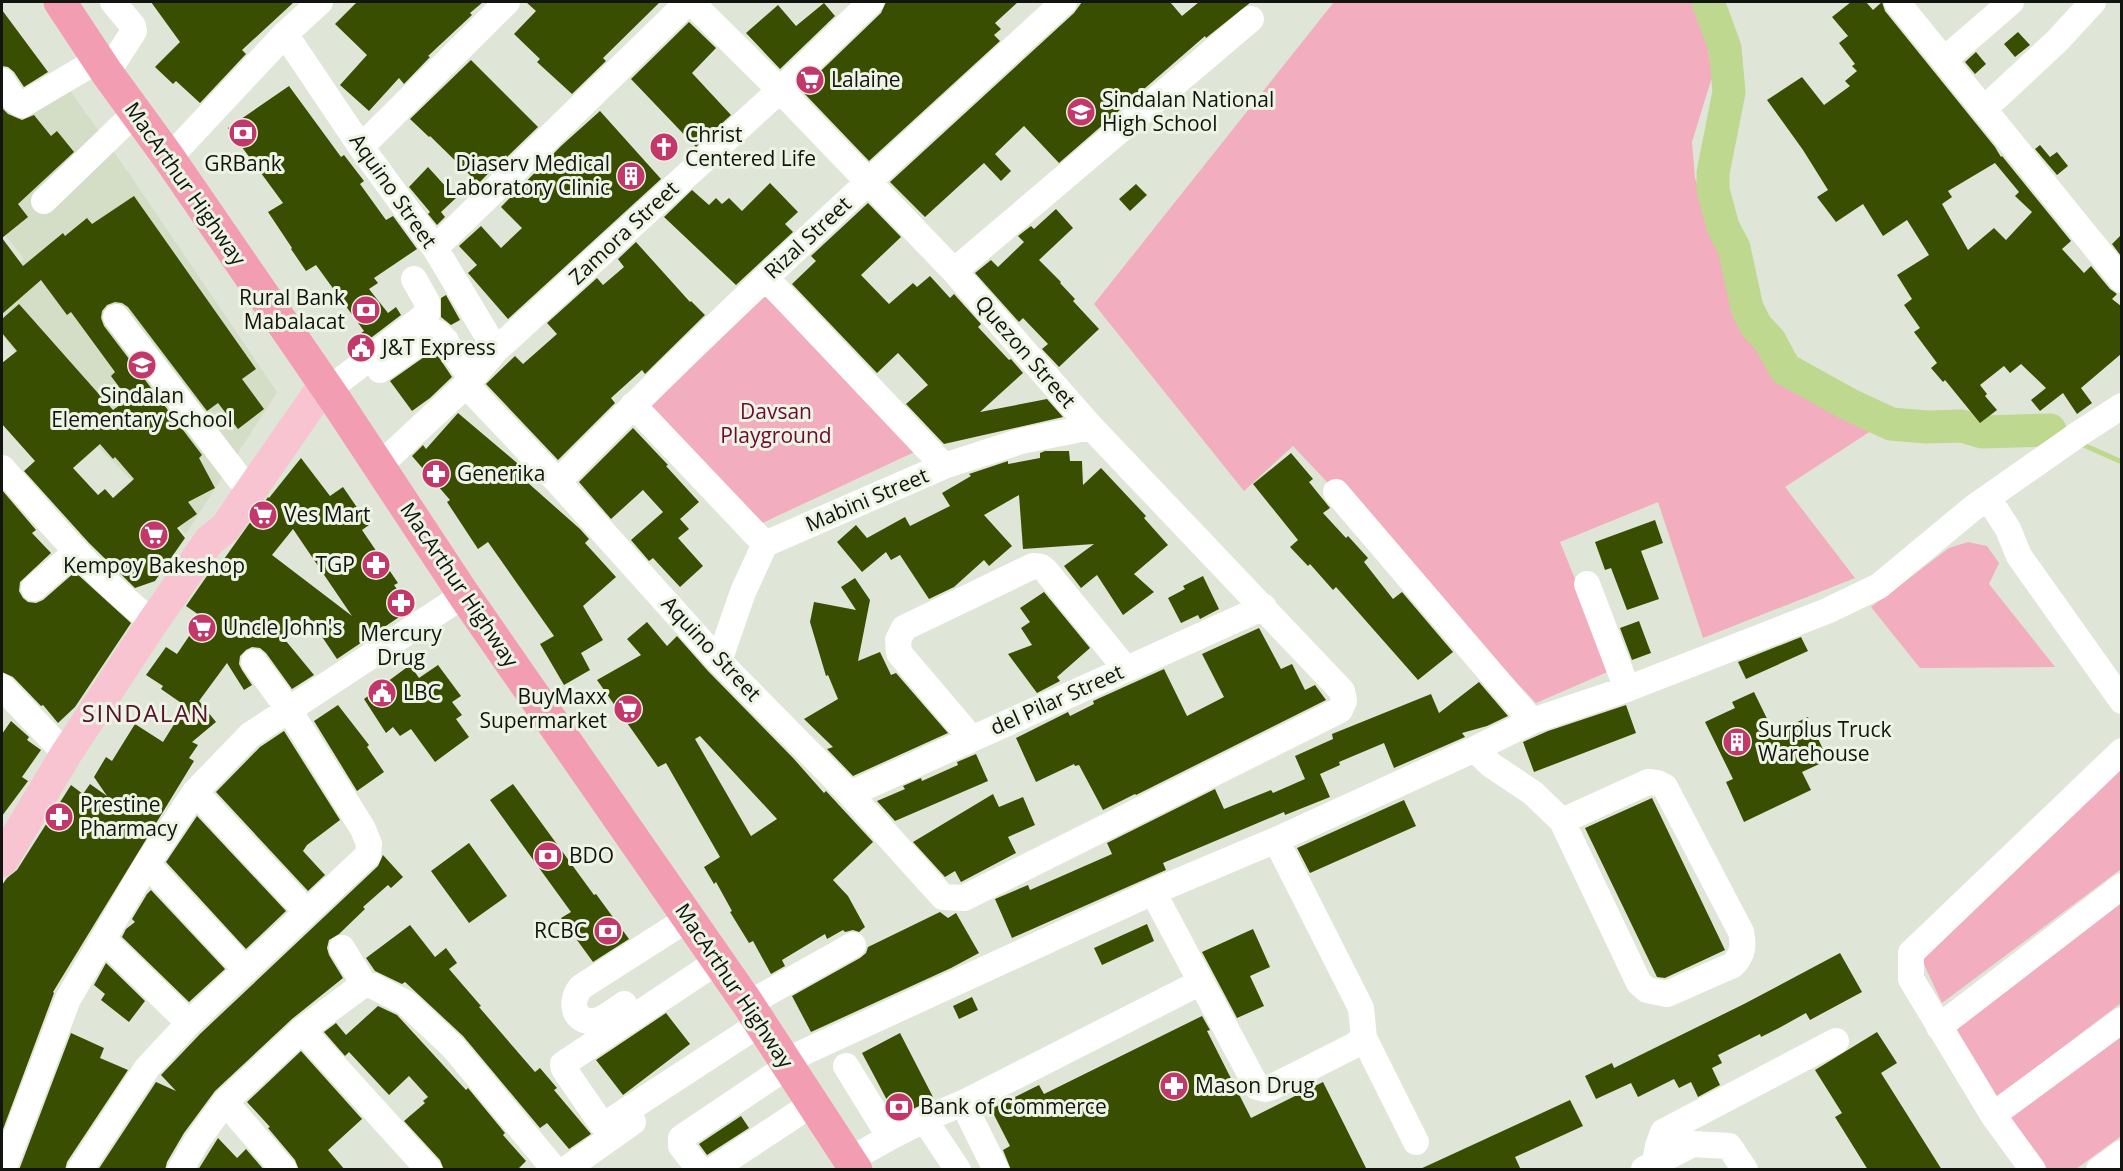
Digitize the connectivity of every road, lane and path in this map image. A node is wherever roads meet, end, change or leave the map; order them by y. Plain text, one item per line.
1 (60, 2) edge
2 (112, 2) edge
3 (320, 2) edge
4 (507, 2) edge
5 (689, 2) edge
6 (871, 2) edge
7 (1064, 2) edge
8 (1897, 2) edge
9 (2011, 2) edge
10 (2093, 2) edge
11 (1251, 19) dead end
12 (285, 34) junction
13 (1946, 59) junction
14 (103, 66) junction
15 (2, 81) edge
16 (780, 90) junction
17 (1984, 109) junction
18 (136, 112) junction
19 (362, 147) junction
20 (169, 158) junction
21 (868, 182) junction
22 (44, 201) dead end
23 (435, 248) junction
24 (954, 271) junction
25 (2120, 274) edge
26 (766, 278) junction
27 (414, 279) dead end
28 (116, 317) dead end
29 (496, 350) junction
30 (469, 382) junction
31 (326, 388) junction
32 (633, 405) junction
33 (2121, 406) edge
34 (1091, 427) junction
35 (379, 466) junction
36 (944, 466) junction
37 (2, 468) edge
38 (239, 478) junction
39 (558, 482) junction
40 (1336, 492) dead end
41 (1981, 503) junction
42 (210, 541) junction
43 (765, 544) junction
44 (76, 552) junction
45 (1587, 584) dead end
46 (34, 588) dead end
47 (464, 595) junction
48 (1264, 608) junction
49 (153, 622) junction
50 (719, 661) junction
51 (254, 662) dead end
52 (1126, 669) junction
53 (2, 687) edge
54 (1627, 689) junction
55 (2121, 701) edge
56 (289, 710) junction
57 (1532, 721) junction
58 (972, 739) junction
59 (1475, 749) junction
60 (2121, 751) edge
61 (66, 754) junction
62 (195, 792) junction
63 (850, 794) junction
64 (1562, 821) junction
65 (1276, 840) junction
66 (2, 861) edge
67 (147, 864) junction
68 (2121, 886) edge
69 (1153, 892) junction
70 (964, 898) joint
71 (306, 911) junction
72 (688, 918) junction
73 (103, 939) junction
74 (852, 945) dead end
75 (342, 948) dead end
76 (714, 954) junction
77 (246, 970) junction
78 (1201, 982) junction
79 (364, 984) junction
80 (759, 1020) junction
81 (2121, 1020) edge
82 (189, 1023) junction
83 (1939, 1028) junction
84 (302, 1029) junction
85 (1364, 1038) junction
86 (1836, 1041) dead end
87 (787, 1064) junction
88 (846, 1066) dead end
89 (225, 1102) junction
90 (963, 1103) junction
91 (812, 1104) junction
92 (1994, 1115) junction
93 (924, 1119) junction
94 (889, 1136) junction
95 (1416, 1142) dead end
96 (2121, 1153) edge
97 (991, 1160) edge
98 (853, 1165) edge
99 (1649, 1166) edge
100 (957, 1167) edge
101 (3, 1170) edge
102 (80, 1170) edge
103 (180, 1170) edge
104 (284, 1170) edge
105 (429, 1170) edge
106 (555, 1170) edge
107 (565, 1170) edge
108 (700, 1170) edge
109 (712, 1170) edge
110 (1745, 1170) edge
111 (2033, 1170) edge
112 (2099, 1170) edge

1 - 14 highway, MacArthur Highway
2 - 14 street
3 - 12 street
4 - 19 street
5 - 16 street, Quezon Street
5 - 23 street
6 - 16 street, Zamora Street
7 - 21 street, Rizal Street
8 - 13 street
9 - 13 street
10 - 17 street
11 - 24 street
12 - 19 street, Aquino Street
12 - 20 street
13 - 17 street
14 - 15 street
14 - 18 highway, MacArthur Highway
16 - 21 street, Quezon Street
16 - 29 street, Zamora Street
17 - 25 street
18 - 20 highway, MacArthur Highway
18 - 22 street
19 - 23 street, Aquino Street
20 - 31 highway, MacArthur Highway
21 - 24 street, Quezon Street
21 - 26 street, Rizal Street
23 - 29 street, Aquino Street
24 - 34 street, Quezon Street
26 - 32 street, Rizal Street
26 - 36 street
27 - 31 street
28 - 38 street
29 - 30 street, Zamora Street
30 - 31 street, Aquino Street
30 - 35 street, Zamora Street
30 - 39 street, Aquino Street
31 - 35 highway, MacArthur Highway
31 - 38 main road
31 - 42 main road
32 - 39 street, Rizal Street
32 - 43 street
33 - 41 street
34 - 36 street, Mabini Street
34 - 48 street, Quezon Street
35 - 47 highway, MacArthur Highway
36 - 43 street, Mabini Street
37 - 44 street
38 - 42 main road
39 - 50 street, Aquino Street
40 - 57 street
41 - 54 street
41 - 55 street
42 - 49 main road
43 - 50 street
44 - 46 street
44 - 49 street
45 - 54 street
47 - 56 street
47 - 72 highway, MacArthur Highway
48 - 52 street, del Pilar Street
48 - 70 street, Quezon Street
49 - 61 main road
50 - 63 street, Aquino Street
51 - 56 street
52 - 58 street, del Pilar Street
52 - 58 street
53 - 61 street
54 - 57 street
56 - 62 street
56 - 71 street
57 - 59 street
58 - 63 street, del Pilar Street
59 - 64 street
59 - 65 street
60 - 83 street
61 - 66 main road
62 - 67 street
62 - 71 street
63 - 70 street, Aquino Street
64 - 64 street
65 - 69 street
65 - 85 street
67 - 73 street
67 - 77 street
68 - 83 street
69 - 78 street
69 - 87 street
71 - 77 street
72 - 76 highway, MacArthur Highway
72 - 76 street
73 - 82 street
73 - 101 street
74 - 80 street
75 - 79 street
76 - 80 highway, MacArthur Highway
76 - 80 street
77 - 82 street
78 - 85 street
78 - 90 street
79 - 84 street
79 - 106 street
80 - 87 highway, MacArthur Highway
80 - 107 street
81 - 92 street
82 - 102 street
83 - 92 street
84 - 89 street
84 - 105 street
85 - 95 street
86 - 99 street
87 - 91 highway, MacArthur Highway
87 - 108 street
88 - 94 street
89 - 103 street
89 - 104 street
90 - 93 street
90 - 97 street
91 - 98 highway, MacArthur Highway
91 - 109 street
92 - 111 street
93 - 94 street
93 - 100 street
94 - 98 street
96 - 112 street
97 - 100 street
99 - 110 street

